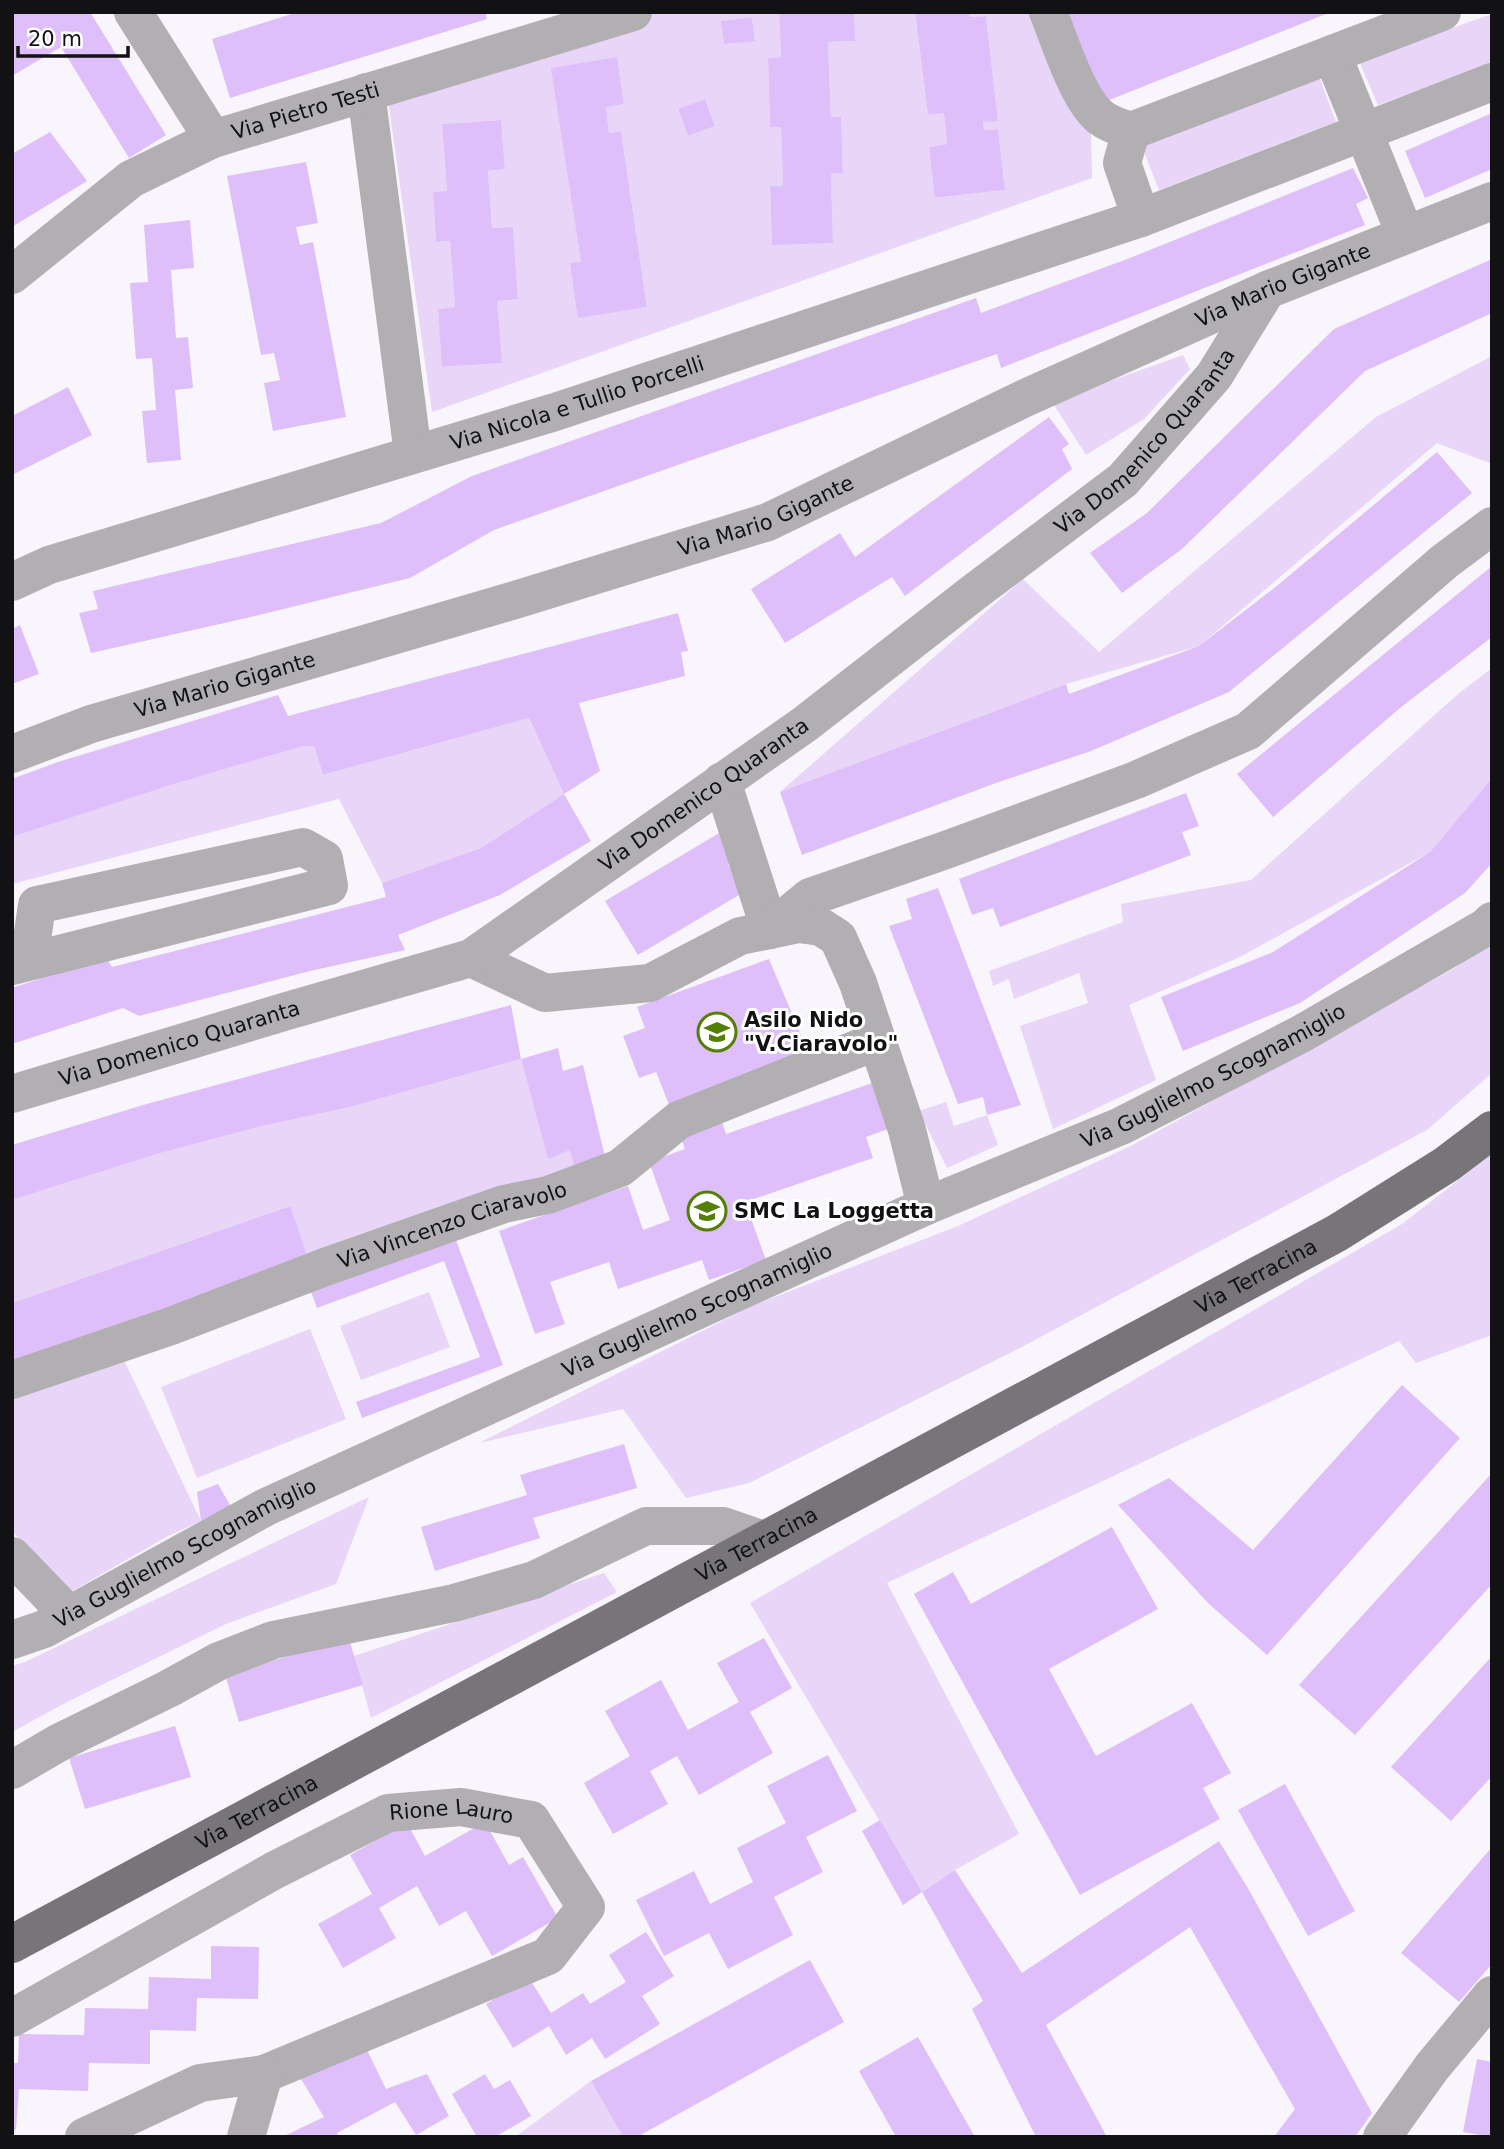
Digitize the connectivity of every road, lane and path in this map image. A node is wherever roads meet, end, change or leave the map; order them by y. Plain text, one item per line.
1 (133, 12) edge
2 (633, 12) edge
3 (1048, 12) edge
4 (1442, 12) edge
5 (1332, 54) junction
6 (1492, 82) edge
7 (366, 92) junction
8 (1131, 131) junction
9 (1364, 132) junction
10 (213, 139) junction
11 (1492, 201) edge
12 (1140, 218) junction
13 (1405, 234) junction
14 (12, 275) edge
15 (1267, 290) junction
16 (412, 454) junction
17 (1492, 526) edge
18 (12, 582) edge
19 (12, 754) edge
20 (722, 781) junction
21 (1492, 921) edge
22 (770, 930) junction
23 (471, 957) junction
24 (20, 963) edge
25 (877, 1041) junction
26 (12, 1094) edge
27 (1492, 1130) edge
28 (926, 1206) junction
29 (12, 1380) edge
30 (764, 1540) junction
31 (12, 1556) edge
32 (69, 1615) junction
33 (12, 1640) edge
34 (12, 1770) edge
35 (12, 1944) edge
36 (1492, 1995) edge
37 (12, 2018) edge
38 (264, 2074) junction
39 (84, 2137) edge
40 (246, 2137) edge
41 (1382, 2137) edge

1 - 10 street
2 - 7 street, Via Pietro Testi
3 - 8 street
4 - 5 street
5 - 8 street
5 - 9 street
6 - 9 street, Via Nicola e Tullio Porcelli
7 - 10 street, Via Pietro Testi
7 - 16 street
8 - 12 street
9 - 12 street, Via Nicola e Tullio Porcelli
9 - 13 street
10 - 14 street, Via Pietro Testi
11 - 13 street, Via Mario Gigante
12 - 16 street, Via Nicola e Tullio Porcelli
13 - 15 street, Via Mario Gigante
15 - 19 street, Via Mario Gigante
15 - 20 street, Via Domenico Quaranta
16 - 18 street, Via Nicola e Tullio Porcelli
17 - 22 street
20 - 22 street
20 - 23 street, Via Domenico Quaranta
21 - 28 street, Via Guglielmo Scognamiglio
22 - 23 street
22 - 25 street
23 - 26 street, Via Domenico Quaranta
24 - 24 street
25 - 28 street
25 - 29 street, Via Vincenzo Ciaravolo
27 - 30 main road, Via Terracina
28 - 32 street, Via Guglielmo Scognamiglio
30 - 34 street
30 - 35 main road, Via Terracina
31 - 32 street
32 - 33 street, Via Guglielmo Scognamiglio
36 - 41 street
37 - 38 street, Rione Lauro
38 - 39 street
38 - 40 street

